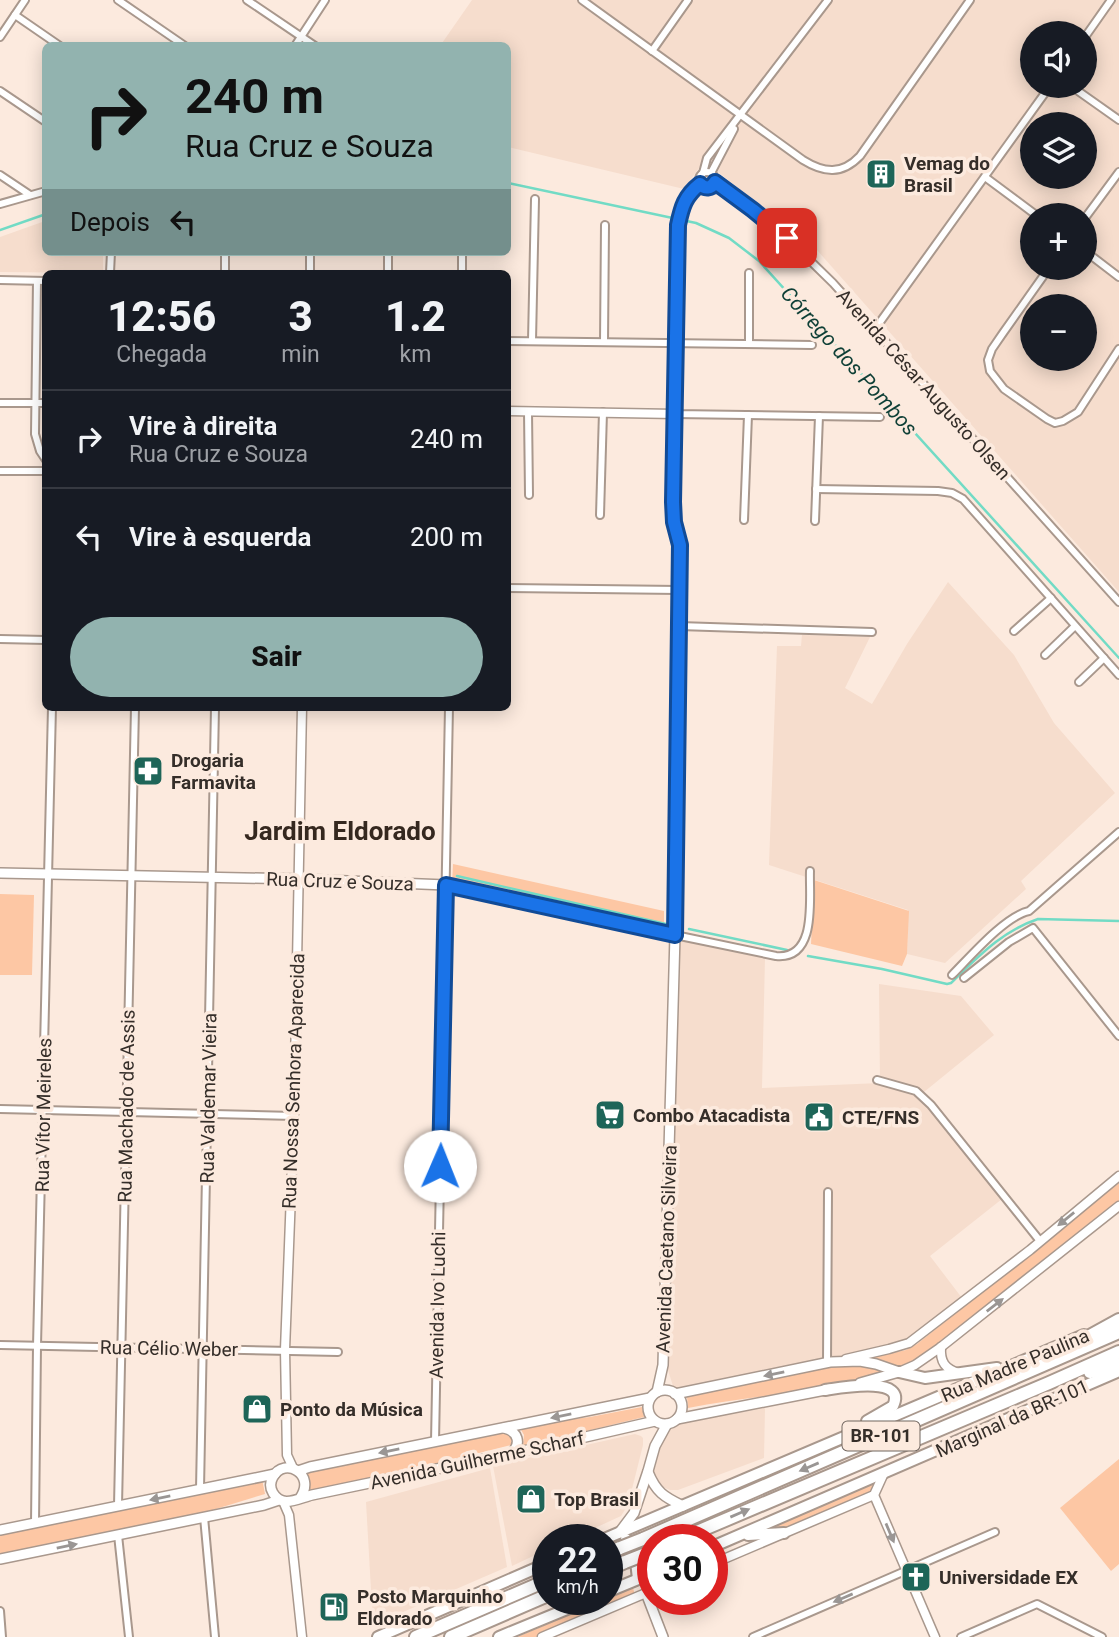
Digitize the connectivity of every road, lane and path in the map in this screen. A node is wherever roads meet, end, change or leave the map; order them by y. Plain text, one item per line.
1 (25, 0) edge
2 (118, 0) edge
3 (247, 0) edge
4 (325, 0) edge
5 (582, 0) edge
6 (688, 0) edge
7 (828, 0) edge
8 (970, 0) edge
9 (1111, 0) edge
10 (15, 15) junction
11 (1096, 21) edge
12 (301, 36) junction
13 (0, 37) edge
14 (54, 42) edge
15 (179, 42) edge
16 (297, 42) edge
17 (309, 42) edge
18 (652, 51) junction
19 (0, 91) edge
20 (1041, 98) edge
21 (1088, 98) edge
22 (742, 114) junction
23 (42, 119) edge
24 (1119, 120) edge
25 (1119, 172) edge
26 (707, 173) junction
27 (0, 175) edge
28 (985, 177) junction
29 (715, 182) junction
30 (700, 184) junction
31 (42, 192) edge
32 (30, 195) junction
33 (535, 199) dead end
34 (1021, 203) edge
35 (1096, 203) edge
36 (0, 204) edge
37 (605, 225) dead end
38 (1097, 260) edge
39 (749, 272) dead end
40 (1119, 277) edge
41 (0, 280) edge
42 (1041, 280) edge
43 (41, 281) edge
44 (876, 329) junction
45 (511, 341) edge
46 (533, 341) junction
47 (604, 342) junction
48 (676, 343) junction
49 (749, 344) junction
50 (812, 345) dead end
51 (1119, 349) edge
52 (0, 402) edge
53 (36, 403) junction
54 (42, 403) edge
55 (511, 411) edge
56 (528, 412) junction
57 (603, 412) junction
58 (675, 414) junction
59 (748, 415) junction
60 (819, 416) junction
61 (880, 417) dead end
62 (42, 454) edge
63 (0, 471) edge
64 (42, 471) edge
65 (816, 489) junction
66 (528, 495) dead end
67 (600, 515) dead end
68 (744, 520) dead end
69 (815, 521) dead end
70 (511, 588) edge
71 (679, 590) junction
72 (1051, 598) junction
73 (1119, 602) edge
74 (679, 626) junction
75 (1075, 626) junction
76 (1014, 631) dead end
77 (872, 632) dead end
78 (0, 639) edge
79 (42, 640) edge
80 (1045, 655) dead end
81 (1104, 658) junction
82 (1119, 675) edge
83 (1079, 682) dead end
84 (52, 711) edge
85 (135, 711) edge
86 (215, 711) edge
87 (302, 711) edge
88 (449, 711) edge
89 (1119, 832) edge
90 (810, 871) dead end
91 (0, 873) edge
92 (49, 874) junction
93 (132, 876) junction
94 (212, 877) junction
95 (299, 879) junction
96 (446, 885) junction
97 (675, 935) junction
98 (952, 975) dead end
99 (964, 978) dead end
100 (1119, 1036) edge
101 (877, 1080) dead end
102 (0, 1109) edge
103 (42, 1110) junction
104 (126, 1112) junction
105 (208, 1114) junction
106 (294, 1115) junction
107 (1119, 1176) edge
108 (828, 1192) dead end
109 (1119, 1206) edge
110 (1040, 1241) junction
111 (1119, 1320) edge
112 (1119, 1332) edge
113 (0, 1345) edge
114 (37, 1346) junction
115 (121, 1347) junction
116 (941, 1347) junction
117 (203, 1349) junction
118 (285, 1350) junction
119 (338, 1352) dead end
120 (1119, 1352) edge
121 (829, 1363) junction
122 (1119, 1364) edge
123 (663, 1365) junction
124 (1016, 1365) junction
125 (1119, 1371) edge
126 (899, 1372) junction
127 (1028, 1372) junction
128 (962, 1374) junction
129 (1049, 1383) junction
130 (825, 1390) junction
131 (673, 1393) junction
132 (654, 1395) junction
133 (677, 1419) junction
134 (659, 1422) junction
135 (504, 1427) junction
136 (435, 1442) junction
137 (831, 1443) junction
138 (511, 1453) junction
139 (287, 1455) junction
140 (295, 1469) junction
141 (648, 1471) junction
142 (277, 1472) junction
143 (884, 1473) junction
144 (200, 1489) junction
145 (874, 1495) junction
146 (298, 1499) junction
147 (281, 1501) junction
148 (118, 1506) junction
149 (683, 1506) junction
150 (289, 1515) junction
151 (204, 1517) junction
152 (35, 1523) junction
153 (716, 1524) edge
154 (632, 1527) junction
155 (623, 1528) edge
156 (0, 1530) edge
157 (623, 1531) edge
158 (995, 1532) dead end
159 (784, 1533) junction
160 (118, 1535) junction
161 (623, 1535) edge
162 (739, 1536) junction
163 (728, 1540) edge
164 (623, 1547) edge
165 (637, 1553) edge
166 (728, 1557) edge
167 (0, 1559) edge
168 (532, 1570) edge
169 (637, 1570) edge
170 (906, 1571) junction
171 (532, 1587) edge
172 (637, 1596) edge
173 (532, 1602) edge
174 (0, 1611) edge
175 (553, 1615) edge
176 (656, 1615) edge
177 (2, 1637) edge
178 (129, 1637) edge
179 (215, 1637) edge
180 (302, 1637) edge
181 (378, 1637) edge
182 (416, 1637) edge
183 (451, 1637) edge
184 (499, 1637) edge
185 (542, 1637) edge
186 (663, 1637) edge
187 (753, 1637) edge
188 (935, 1637) edge
189 (961, 1637) edge
190 (1102, 1637) edge

1 - 10 street
2 - 15 street
3 - 12 street
4 - 12 street
5 - 18 street
6 - 18 street
7 - 22 street
8 - 22 street
9 - 11 street
10 - 13 street
10 - 14 street
12 - 16 street
12 - 17 street
18 - 22 street
19 - 23 street
20 - 28 street
21 - 24 street
22 - 26 street
25 - 35 street
26 - 29 street
26 - 30 street
27 - 32 street
28 - 34 street
28 - 44 street
29 - 30 street
29 - 44 street, Avenida César Augusto Olsen
30 - 48 street
31 - 32 street
32 - 36 street
33 - 46 street
37 - 47 street
38 - 40 street
39 - 49 street
41 - 43 street
42 - 51 street
43 - 53 street
44 - 73 street, Avenida César Augusto Olsen
45 - 46 street
46 - 47 street
47 - 48 street
48 - 49 street
48 - 58 street
49 - 50 street
52 - 53 street
53 - 54 street
53 - 62 street
55 - 56 street
56 - 57 street
56 - 66 street
57 - 58 street
57 - 67 street
58 - 59 street
58 - 71 street, Avenida Caetano Silveira
59 - 60 street
59 - 68 street
60 - 61 street
60 - 65 street
63 - 64 street
65 - 69 street
65 - 72 street
70 - 71 street
71 - 74 street, Avenida Caetano Silveira
72 - 75 street
72 - 76 street
74 - 77 street
74 - 97 street, Avenida Caetano Silveira
75 - 80 street
75 - 81 street
78 - 79 street
81 - 82 street
81 - 83 street
84 - 92 street, Rua Vítor Meireles
85 - 93 street, Rua Machado de Assis
86 - 94 street, Rua Valdemar Vieira
87 - 95 street, Rua Nossa Senhora Aparecida
88 - 96 street, Avenida Ivo Luchi
89 - 98 street
90 - 97 street
91 - 92 main road, Rua Cruz e Souza
92 - 93 main road, Rua Cruz e Souza
92 - 103 street, Rua Vítor Meireles
93 - 94 main road, Rua Cruz e Souza
93 - 104 street, Rua Machado de Assis
94 - 95 main road, Rua Cruz e Souza
94 - 105 street, Rua Valdemar Vieira
95 - 96 main road, Rua Cruz e Souza
95 - 106 street, Rua Nossa Senhora Aparecida
96 - 97 main road, Rua Cruz e Souza
96 - 136 street, Avenida Ivo Luchi
97 - 123 main road, Avenida Caetano Silveira
99 - 100 street
101 - 110 street
102 - 103 street
103 - 104 street
103 - 114 street, Rua Vítor Meireles
104 - 105 street
104 - 115 street, Rua Machado de Assis
105 - 106 street
105 - 117 street, Rua Valdemar Vieira
106 - 118 street, Rua Nossa Senhora Aparecida
107 -> 110 street
108 - 121 street
116 -> 109 street
110 - 121 street
111 - 124 main road, Rua Madre Paulina
111 - 127 highway
112 - 127 highway, BR-101
113 - 114 street, Rua Célio Weber
114 - 115 street, Rua Célio Weber
114 - 152 street, Rua Vítor Meireles
115 - 117 street, Rua Célio Weber
115 - 148 street, Rua Machado de Assis
116 - 126 street
116 - 128 street
117 - 118 street, Rua Célio Weber
117 - 144 street, Rua Valdemar Vieira
118 - 119 street, Rua Célio Weber
118 - 139 street, Rua Nossa Senhora Aparecida
120 - 129 highway, BR-101
121 - 126 main road
121 -> 131 main road
122 - 129 highway
123 - 131 main road, Avenida Caetano Silveira
123 - 132 main road, Avenida Caetano Silveira
124 - 128 main road
124 - 137 main road, Rua Madre Paulina
125 - 143 main road, Marginal da BR-101
126 - 128 main road
126 - 130 main road
127 -> 164 highway, BR-101, bridge
153 -> 129 highway, BR-101
130 - 133 main road
130 - 137 main road
131 - 132 main road
131 - 133 main road
132 - 134 main road
132 -> 135 main road, Avenida Guilherme Scharf
133 - 134 main road
134 - 138 main road, Avenida Guilherme Scharf
134 - 141 main road
135 - 136 main road, Avenida Guilherme Scharf
135 - 138 main road
136 -> 140 main road, Avenida Guilherme Scharf
137 - 149 main road, Rua Madre Paulina
138 - 146 main road, Avenida Guilherme Scharf
139 - 140 street, Rua Nossa Senhora Aparecida
139 - 142 street, Rua Nossa Senhora Aparecida
140 - 142 main road
140 - 146 main road
141 - 149 main road
141 - 155 main road
142 - 144 main road
142 - 147 main road
143 - 145 street
143 - 162 main road, Marginal da BR-101
144 -> 148 main road
145 - 159 street
145 -> 170 street
146 - 147 main road
146 - 150 street
147 - 150 street
147 - 151 main road
148 - 152 main road
149 - 154 main road, Rua Madre Paulina
150 - 180 street
151 - 160 main road
151 - 179 street
152 - 156 main road
154 - 157 main road, Rua Madre Paulina
154 - 165 main road
158 - 170 street
159 - 162 main road
159 - 166 street
167 -> 160 main road
160 - 178 street
161 - 169 main road
162 - 163 main road, Marginal da BR-101
168 - 181 main road
170 -> 187 street
170 - 188 street
171 - 182 highway
172 - 185 street
173 - 183 highway
174 - 177 street
175 - 184 main road
176 - 186 main road
189 - 190 street

